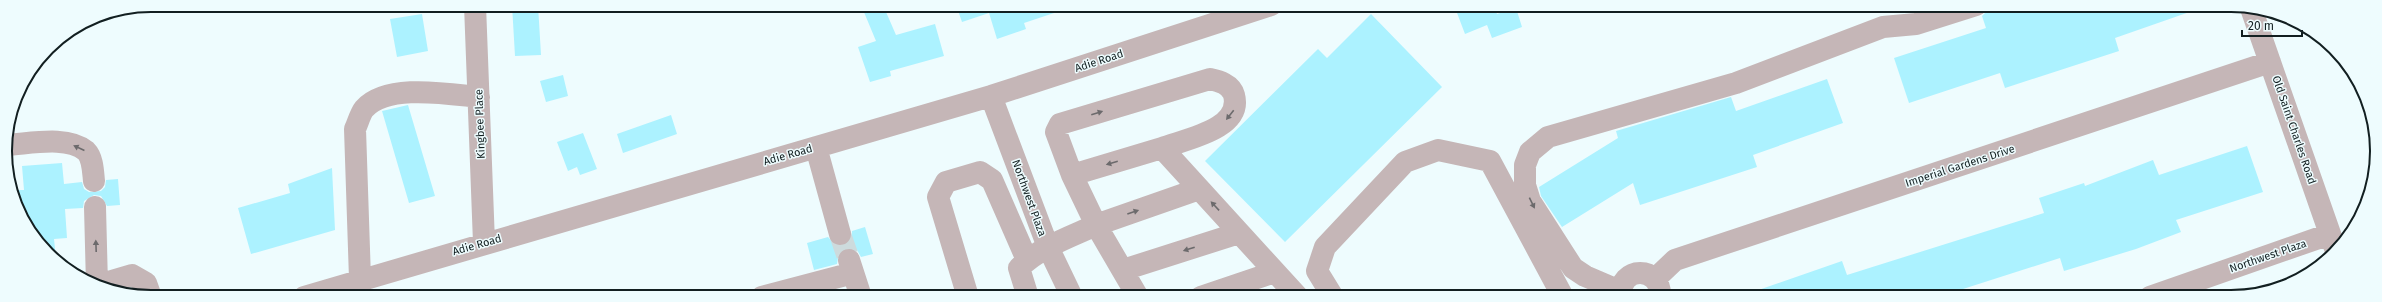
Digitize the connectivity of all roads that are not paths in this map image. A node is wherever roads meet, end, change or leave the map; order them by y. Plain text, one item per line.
1 (475, 12) edge
2 (1249, 12) edge
3 (1954, 12) edge
4 (2254, 14) edge
5 (2270, 62) junction
6 (991, 96) junction
7 (479, 97) junction
8 (12, 145) edge
9 (816, 147) junction
10 (1162, 148) junction
11 (1072, 175) junction
12 (94, 181) dead end
13 (1199, 189) junction
14 (95, 207) dead end
15 (1096, 225) junction
16 (1239, 233) junction
17 (840, 234) tunnel mouth
18 (484, 242) junction
19 (2333, 243) edge
20 (1048, 247) junction
21 (1027, 260) junction
22 (1123, 270) junction
23 (1275, 272) junction
24 (2205, 278) junction
25 (98, 279) edge
26 (360, 279) junction
27 (106, 283) edge
28 (1657, 288) edge
29 (148, 290) edge
30 (326, 290) edge
31 (783, 290) edge
32 (859, 290) edge
33 (966, 290) edge
34 (1026, 290) edge
35 (1069, 290) edge
36 (1134, 290) edge
37 (1222, 290) edge
38 (1292, 290) edge
39 (1329, 290) edge
40 (1559, 290) edge
41 (1613, 290) edge
42 (1621, 290) edge
43 (2170, 290) edge
44 (2196, 290) edge

1 - 7 street, Kingbee Place
2 - 6 street, Adie Road
3 -> 41 street
4 - 5 street, Old Saint Charles Road
5 - 19 street, Old Saint Charles Road
5 - 28 street, Imperial Gardens Drive
6 - 9 street, Adie Road
6 - 20 street, Northwest Plaza
7 - 18 street, Kingbee Place
7 - 26 street
12 -> 8 street
9 - 17 street
9 - 18 street, Adie Road
10 -> 11 street
11 -> 10 street
10 - 13 street
11 - 15 street
15 -> 13 street
16 -> 13 street
25 -> 14 street
15 - 20 street
15 - 22 street
16 -> 22 street
16 - 23 street
18 - 26 street, Adie Road
19 - 24 street, Northwest Plaza
20 - 21 street
20 - 35 street, Northwest Plaza
21 - 33 street
21 - 34 street
22 - 36 street
23 - 37 street
23 - 38 street
24 - 43 street, Northwest Plaza
24 - 44 street
26 - 30 street, Adie Road
27 - 29 street
28 - 42 street, Imperial Gardens Drive
31 - 32 street
39 - 40 street

